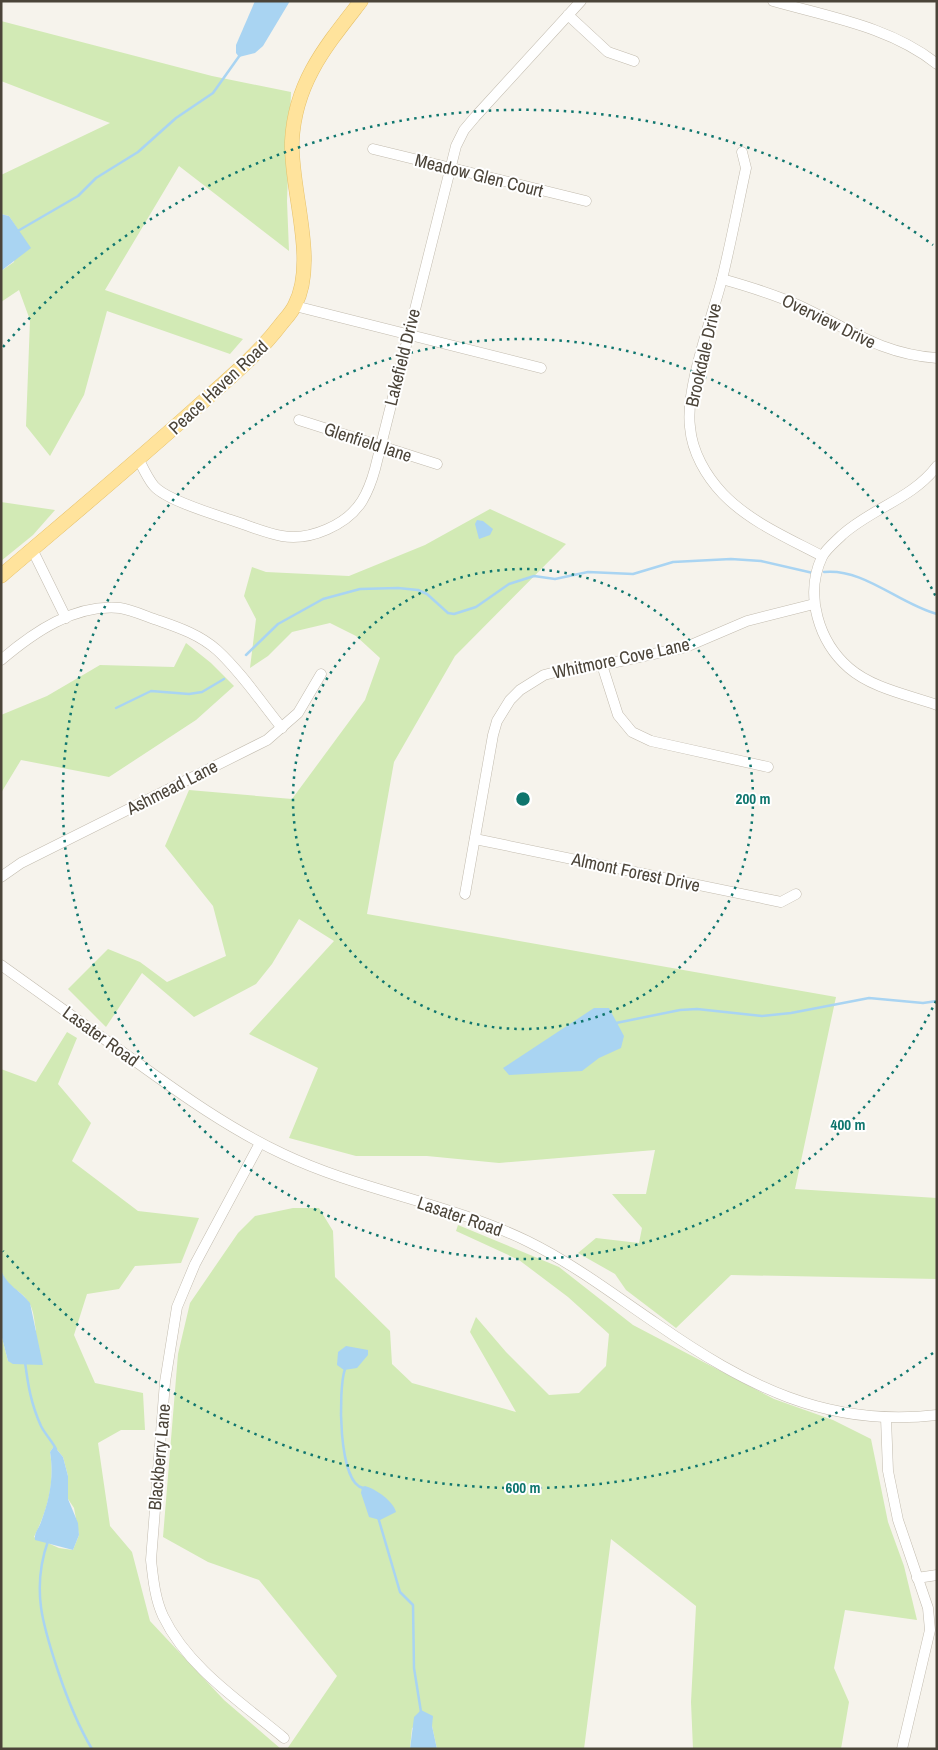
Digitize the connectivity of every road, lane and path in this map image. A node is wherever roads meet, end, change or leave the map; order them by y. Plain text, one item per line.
1 (361, 1) edge
2 (581, 1) edge
3 (774, 1) edge
4 (568, 15) junction
5 (634, 61) dead end
6 (937, 64) edge
7 (373, 149) dead end
8 (742, 152) dead end
9 (450, 168) junction
10 (586, 201) dead end
11 (722, 279) junction
12 (295, 306) junction
13 (408, 334) junction
14 (937, 358) edge
15 (541, 368) dead end
16 (299, 420) dead end
17 (381, 446) junction
18 (139, 460) junction
19 (437, 464) dead end
20 (937, 466) edge
21 (32, 549) junction
22 (822, 556) junction
23 (1, 576) edge
24 (814, 604) junction
25 (66, 618) junction
26 (1, 660) edge
27 (602, 665) junction
28 (321, 674) dead end
29 (937, 705) edge
30 (282, 728) junction
31 (768, 767) dead end
32 (475, 838) junction
33 (1, 877) edge
34 (465, 894) dead end
35 (796, 894) dead end
36 (1, 965) edge
37 (260, 1143) junction
38 (937, 1416) edge
39 (886, 1418) junction
40 (937, 1575) edge
41 (917, 1578) junction
42 (284, 1738) dead end
43 (902, 1749) edge

1 - 12 main road, Peace Haven Road
2 - 4 street, Lakefield Drive
3 - 6 street
4 - 5 street
4 - 9 street, Lakefield Drive
7 - 9 street, Meadow Glen Court
8 - 11 street, Brookdale Drive
9 - 10 street, Meadow Glen Court
9 - 13 street, Lakefield Drive
11 - 14 street, Overview Drive
11 - 22 street, Brookdale Drive
12 - 13 street
12 - 18 main road, Peace Haven Road
13 - 15 street
13 - 17 street, Lakefield Drive
16 - 17 street, Glenfield lane
17 - 18 street, Lakefield Drive
17 - 19 street, Glenfield lane
18 - 21 main road, Peace Haven Road
20 - 22 street
21 - 23 main road, Peace Haven Road
21 - 25 street
22 - 24 street
24 - 27 street, Whitmore Cove Lane
24 - 29 street
25 - 26 street
25 - 30 street
27 - 31 street
27 - 32 street, Whitmore Cove Lane
28 - 30 street, Ashmead Lane
30 - 33 street, Ashmead Lane
32 - 34 street, Whitmore Cove Lane
32 - 35 street, Almont Forest Drive
36 - 37 street, Lasater Road
37 - 39 street, Lasater Road
37 - 42 street, Blackberry Lane
38 - 39 street, Lasater Road
39 - 41 street
40 - 41 street
41 - 43 street

